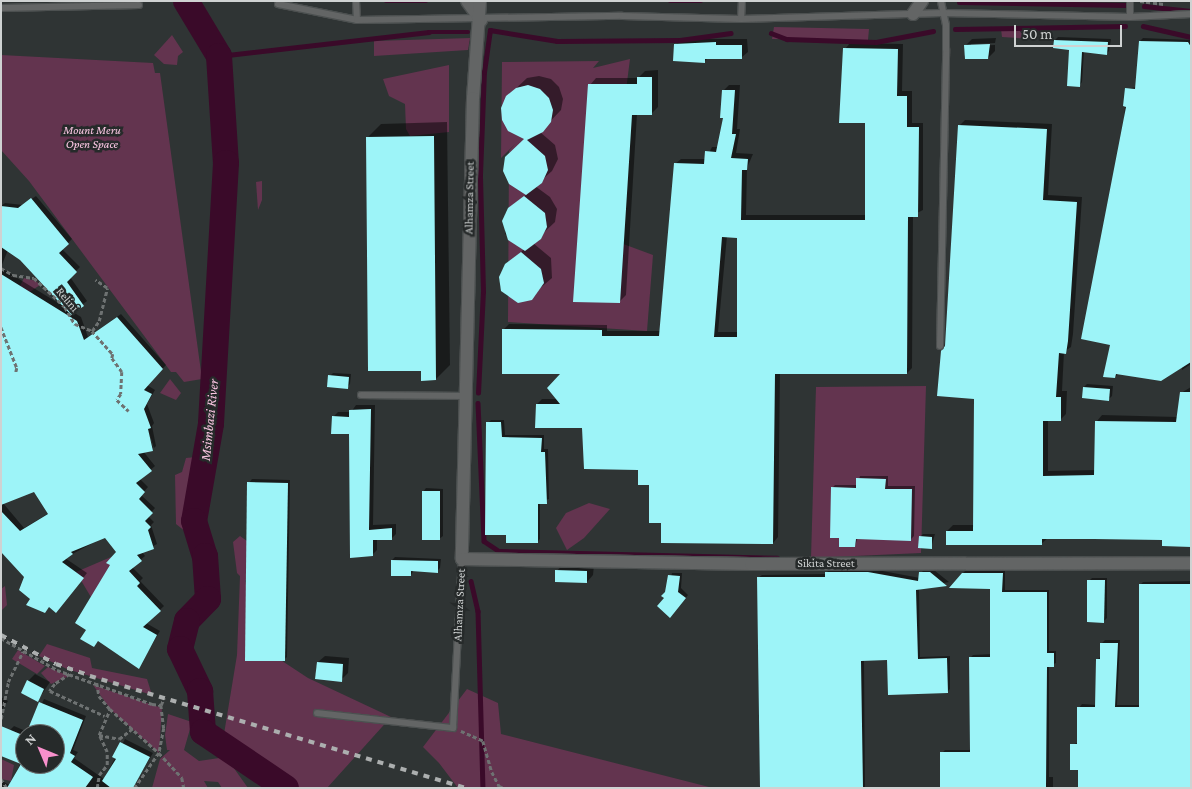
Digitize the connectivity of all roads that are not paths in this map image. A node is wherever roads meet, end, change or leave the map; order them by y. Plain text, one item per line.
1 (356, 1) edge
2 (467, 1) edge
3 (480, 1) edge
4 (742, 1) edge
5 (922, 1) edge
6 (941, 1) edge
7 (1130, 1) edge
8 (139, 4) dead end
9 (278, 4) dead end
10 (1, 8) edge
11 (942, 13) junction
12 (913, 14) junction
13 (1191, 14) edge
14 (1130, 17) junction
15 (741, 19) junction
16 (357, 20) junction
17 (481, 20) junction
18 (940, 346) dead end
19 (361, 396) dead end
20 (466, 396) junction
21 (462, 559) junction
22 (1191, 563) edge
23 (317, 713) dead end

1 - 16 lane
2 - 17 street
3 - 17 street, Alhamza Street
4 - 15 lane
5 - 12 street
6 - 11 lane
7 - 14 lane
8 - 10 lane
9 - 16 lane
11 - 12 lane
11 - 14 lane
11 - 18 lane
12 - 15 lane
13 - 14 lane
15 - 17 lane
16 - 17 lane
17 - 20 street, Alhamza Street
19 - 20 lane
20 - 21 street, Alhamza Street
21 - 22 street, Sikita Street
21 - 23 lane, Alhamza Street

